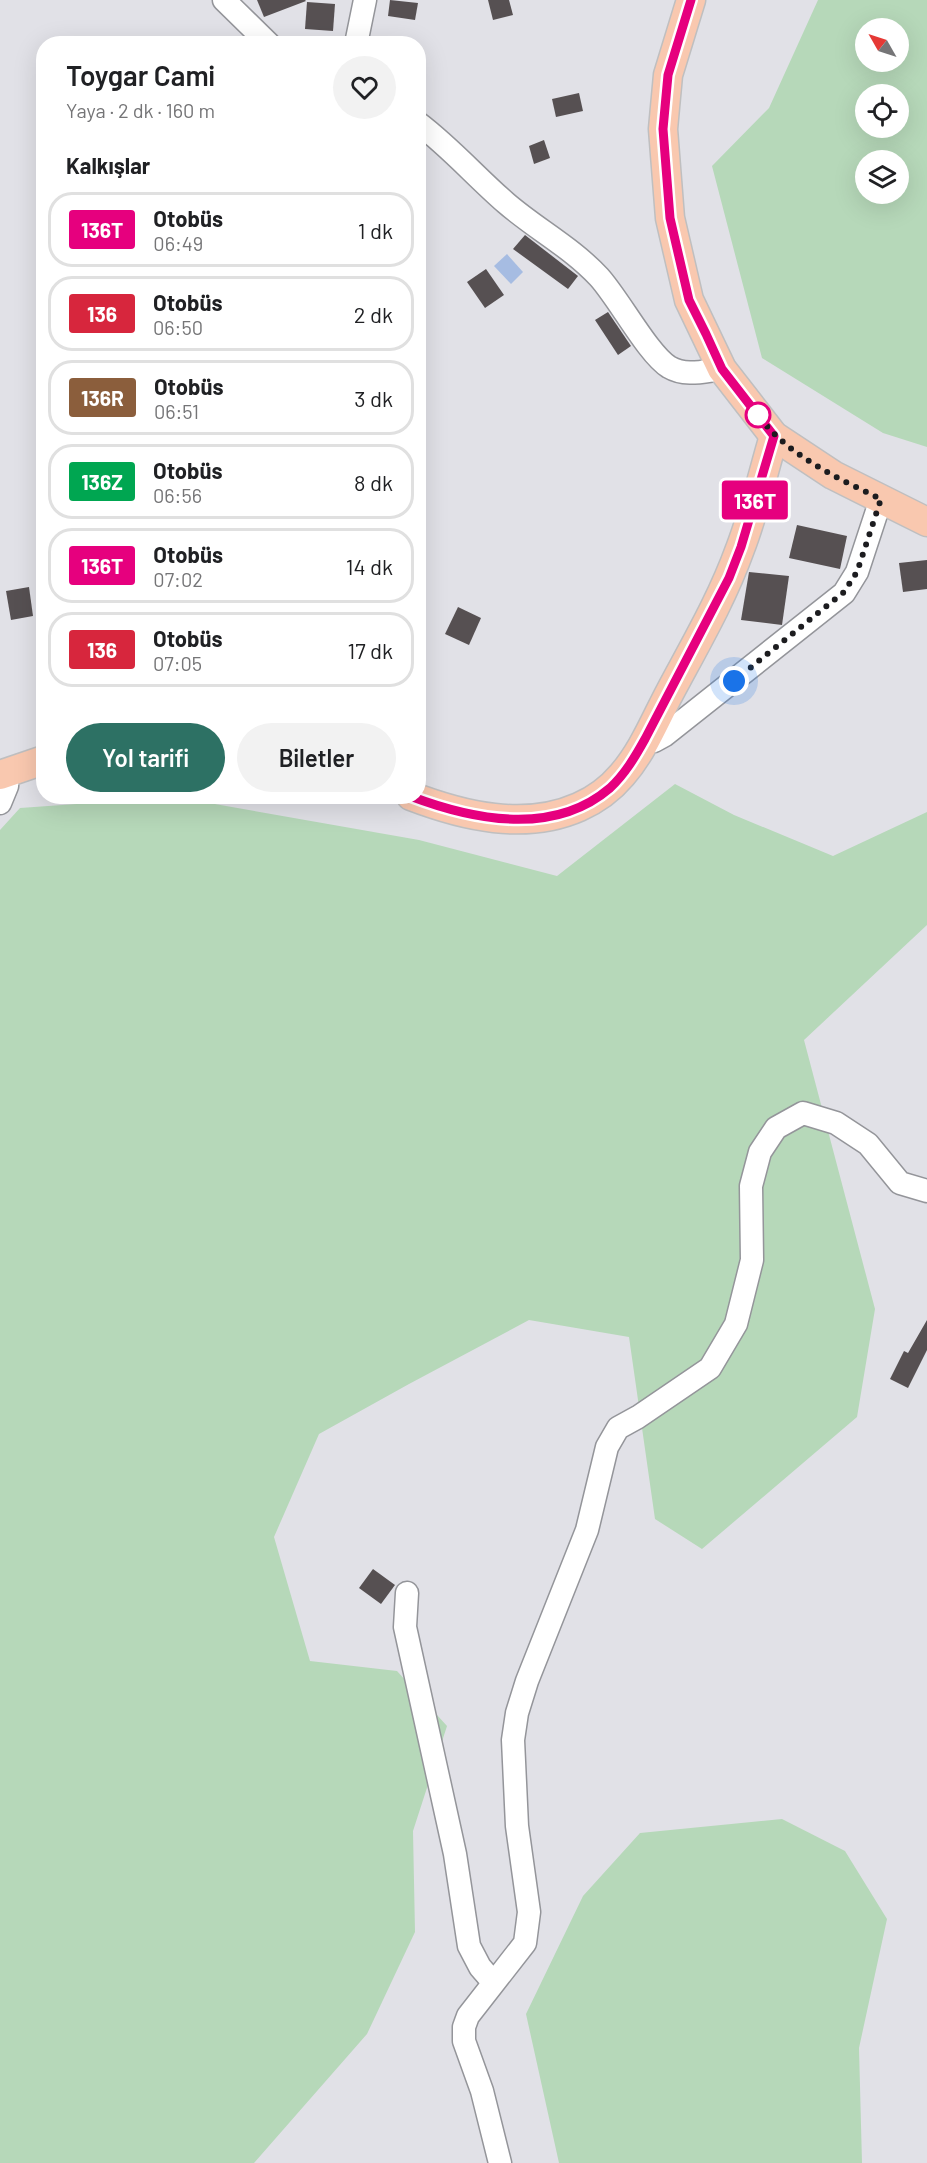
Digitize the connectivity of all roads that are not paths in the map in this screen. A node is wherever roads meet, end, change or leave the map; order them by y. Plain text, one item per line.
1 (224, 0) edge
2 (365, 0) edge
3 (691, 0) edge
4 (261, 36) edge
5 (358, 36) edge
6 (426, 129) edge
7 (722, 369) junction
8 (774, 436) junction
9 (881, 499) junction
10 (927, 522) edge
11 (645, 739) junction
12 (36, 763) edge
13 (4, 774) edge
14 (426, 801) edge
15 (0, 803) edge
16 (927, 1191) edge
17 (407, 1593) dead end
18 (493, 1982) junction
19 (500, 2163) edge

1 - 4 street
2 - 5 street
3 - 7 main road
6 - 7 street
7 - 8 main road
8 - 9 main road
8 - 11 main road
9 - 10 main road
9 - 11 street
11 - 14 main road
12 - 13 main road
13 - 15 street
16 - 18 street
17 - 18 street
18 - 19 street

